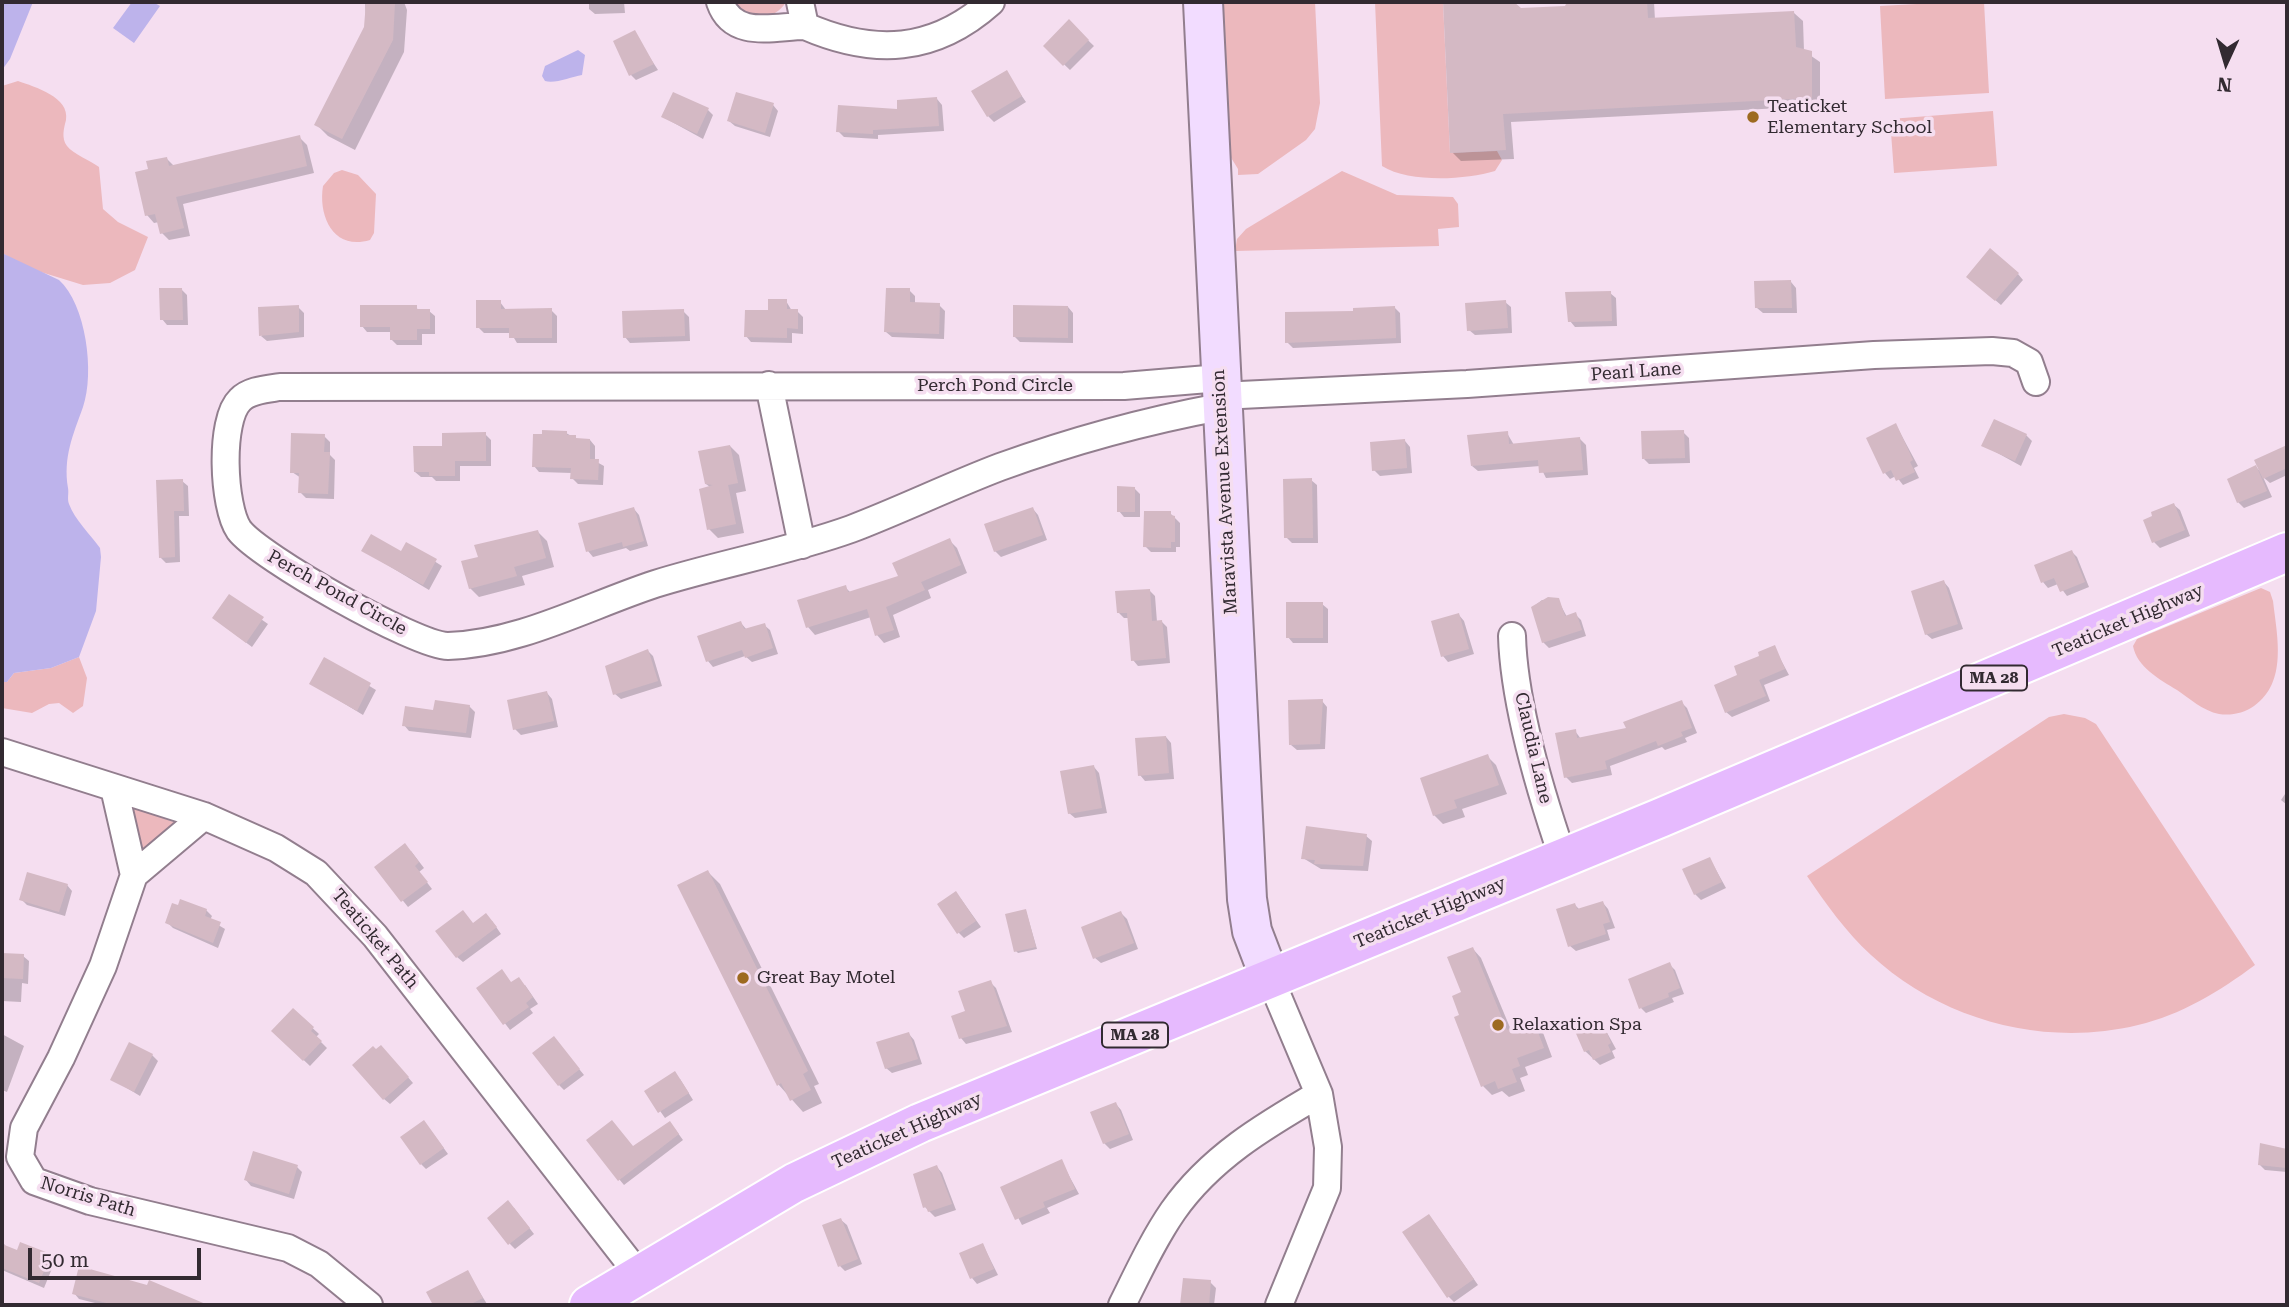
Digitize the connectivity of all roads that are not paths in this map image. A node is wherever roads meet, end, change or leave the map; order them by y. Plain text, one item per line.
1 (720, 2) edge
2 (992, 2) edge
3 (1202, 2) edge
4 (803, 14) edge
5 (2036, 382) dead end
6 (769, 385) junction
7 (1220, 394) junction
8 (802, 545) junction
9 (2287, 552) edge
10 (1512, 636) dead end
11 (2, 752) edge
12 (114, 788) junction
13 (204, 816) junction
14 (1563, 858) junction
15 (134, 875) junction
16 (1270, 978) junction
17 (1319, 1094) junction
18 (639, 1275) junction
19 (369, 1305) edge
20 (589, 1305) edge
21 (1122, 1305) edge
22 (1279, 1305) edge

1 - 4 street
2 - 4 street
3 - 7 main road, Maravista Avenue Extension
5 - 7 street, Pearl Lane
6 - 7 street, Perch Pond Circle
6 - 8 street
6 - 8 street, Perch Pond Circle
7 - 8 street, Perch Pond Circle
7 - 16 main road, Maravista Avenue Extension
9 - 14 main road, Teaticket Highway / MA 28
10 - 14 street, Claudia Lane
11 - 12 street, Teaticket Path
12 - 13 street, Teaticket Path
12 - 15 street
13 - 15 street
13 - 18 street, Teaticket Path
14 - 16 main road, Teaticket Highway / MA 28
15 - 19 street, Norris Path
16 - 17 street
16 - 18 main road, Teaticket Highway / MA 28
17 - 21 street
17 - 22 street
18 - 20 main road, Teaticket Highway / MA 28

